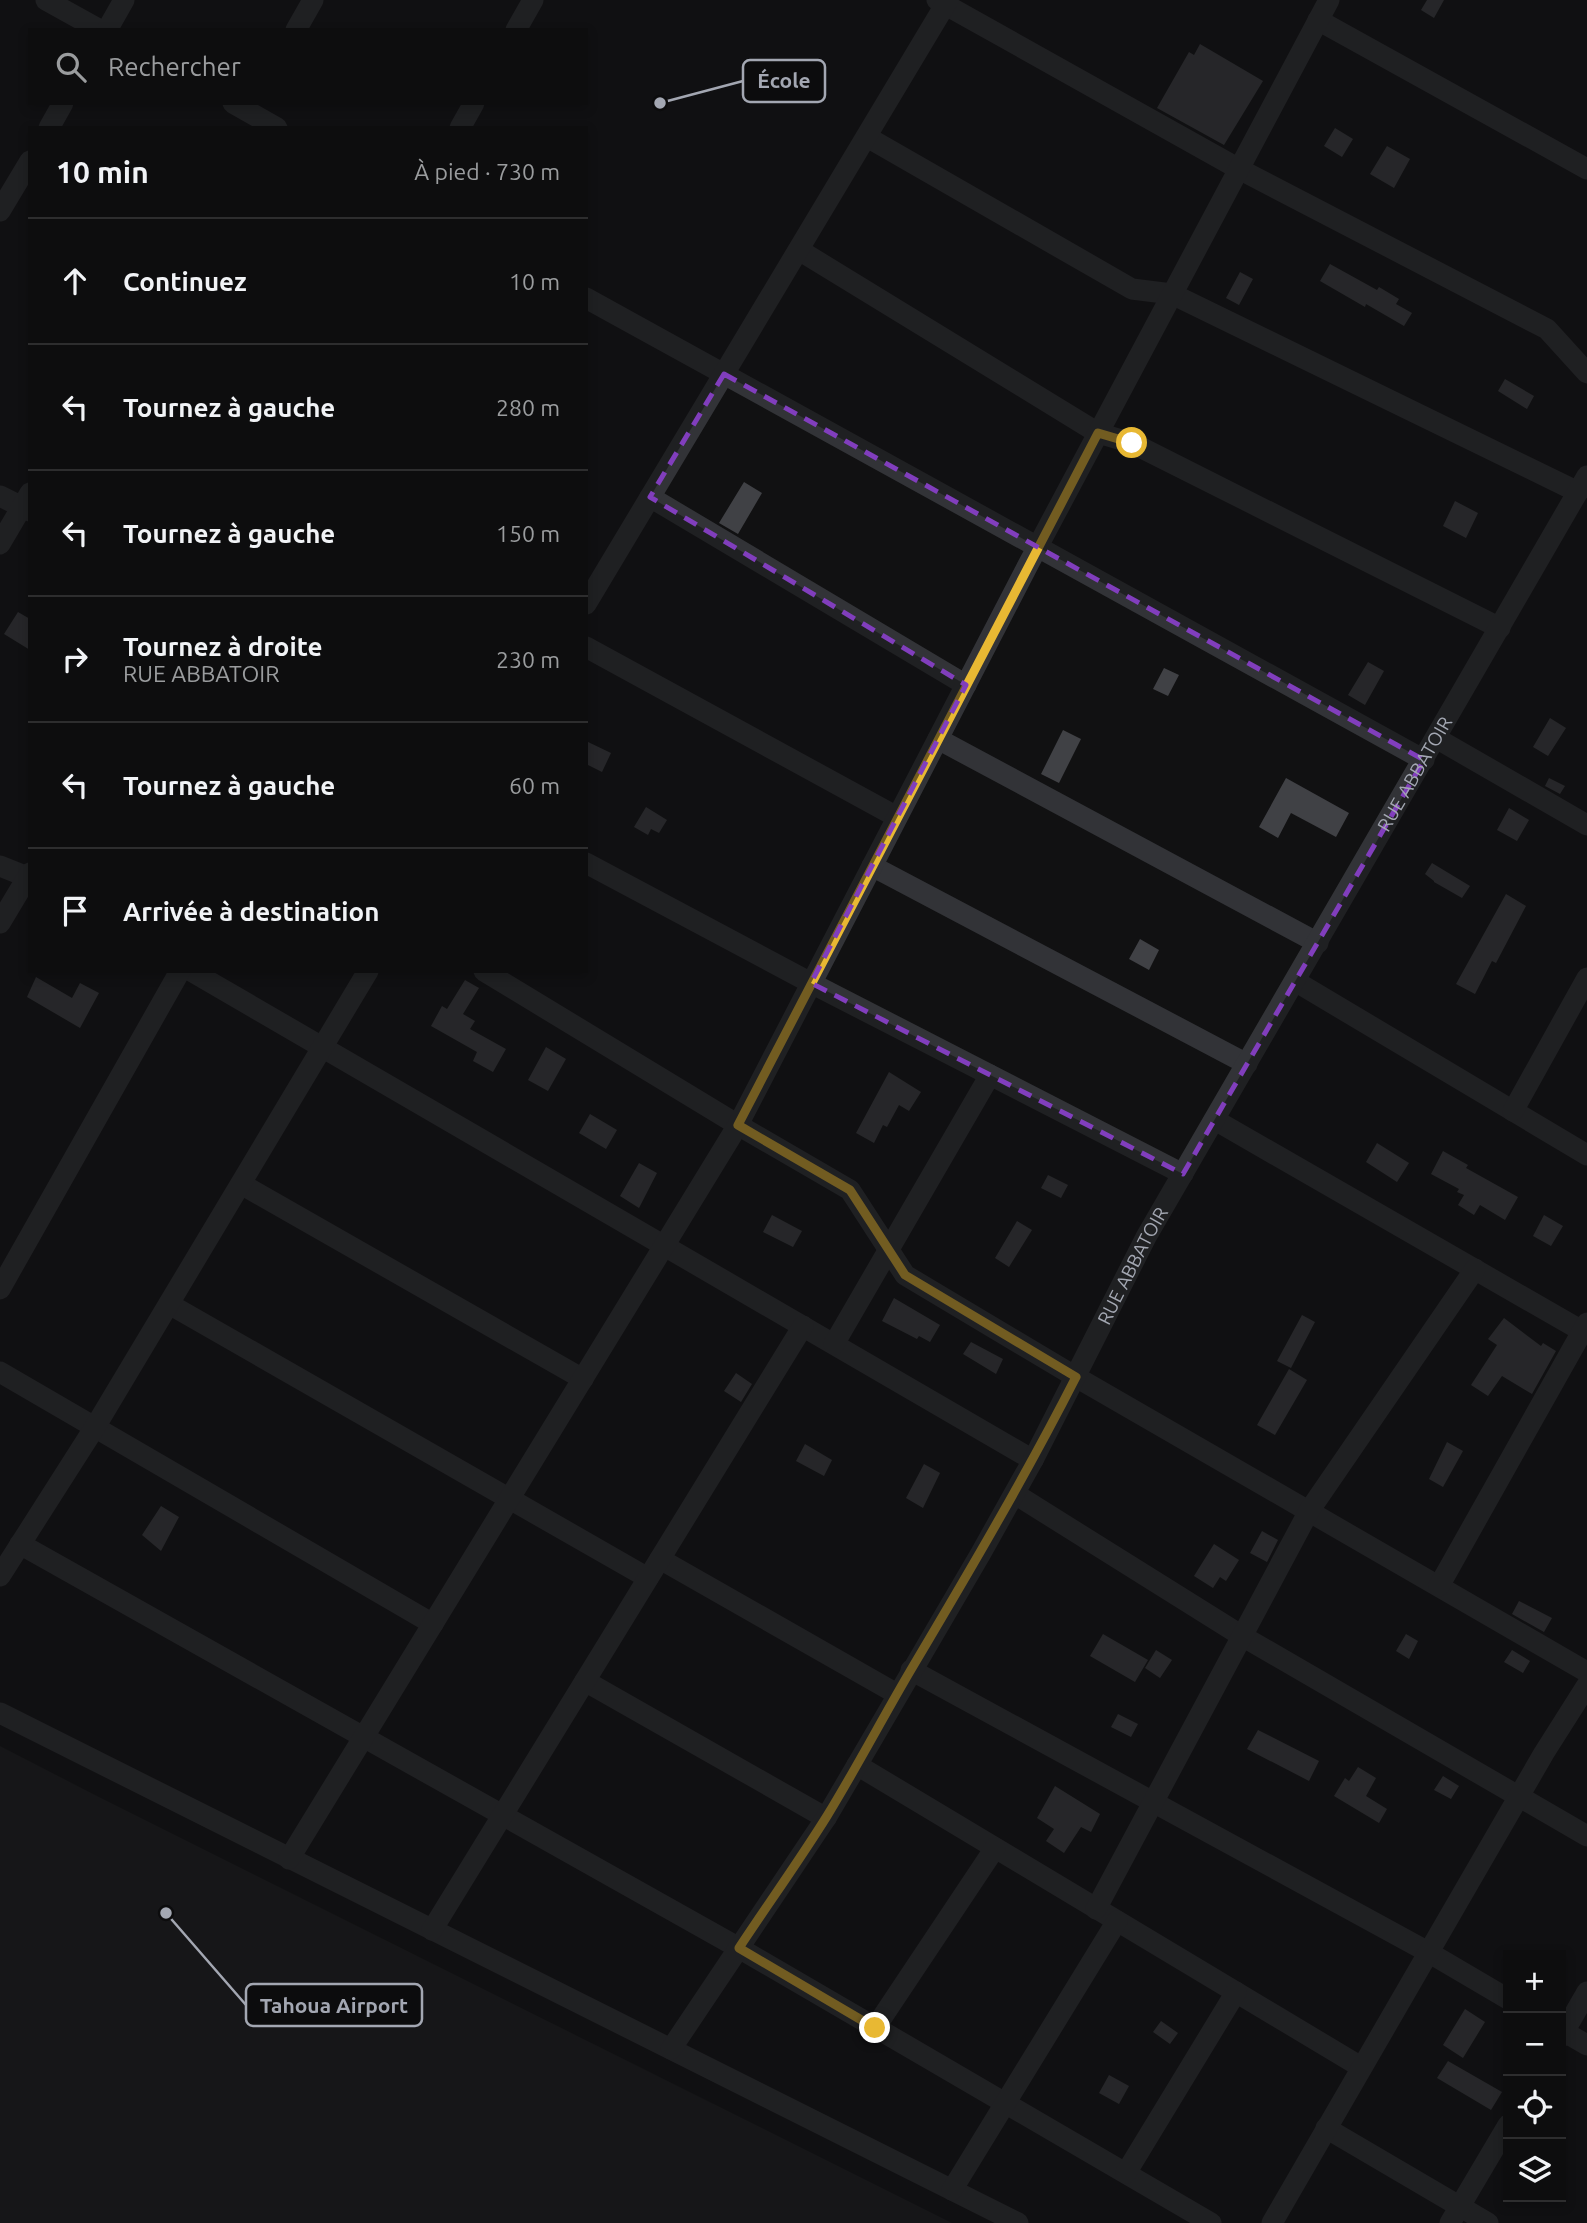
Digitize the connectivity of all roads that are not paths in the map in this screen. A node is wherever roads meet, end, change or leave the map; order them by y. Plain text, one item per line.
1 (46, 0) edge
2 (124, 0) edge
3 (313, 0) edge
4 (533, 0) edge
5 (1329, 0) edge
6 (944, 2) edge
7 (1318, 20) junction
8 (96, 28) edge
9 (108, 28) edge
10 (297, 28) edge
11 (517, 28) edge
12 (63, 105) edge
13 (473, 105) edge
14 (244, 112) edge
15 (50, 126) edge
16 (273, 126) edge
17 (461, 126) edge
18 (867, 137) junction
19 (28, 163) edge
20 (1239, 169) junction
21 (1587, 169) edge
22 (0, 211) edge
23 (799, 250) junction
24 (1172, 294) junction
25 (588, 299) edge
26 (1587, 373) edge
27 (724, 374) junction
28 (1098, 433) junction
29 (1583, 484) edge
30 (0, 496) edge
31 (650, 497) junction
32 (27, 504) edge
33 (0, 544) edge
34 (1037, 547) junction
35 (588, 601) edge
36 (1500, 628) junction
37 (588, 648) edge
38 (966, 685) junction
39 (1436, 738) junction
40 (938, 739) junction
41 (1424, 760) junction
42 (897, 817) junction
43 (1587, 825) edge
44 (588, 864) edge
45 (0, 866) edge
46 (872, 866) junction
47 (28, 876) edge
48 (28, 878) edge
49 (0, 923) edge
50 (1318, 943) junction
51 (179, 973) edge
52 (194, 973) edge
53 (367, 973) edge
54 (487, 973) edge
55 (1587, 978) edge
56 (1296, 981) junction
57 (811, 983) junction
58 (322, 1047) junction
59 (1247, 1064) junction
60 (990, 1074) junction
61 (1513, 1111) junction
62 (1215, 1120) junction
63 (738, 1125) junction
64 (1587, 1155) edge
65 (1183, 1174) junction
66 (241, 1184) junction
67 (664, 1245) junction
68 (888, 1250) junction
69 (1475, 1269) junction
70 (0, 1289) edge
71 (169, 1304) junction
72 (803, 1326) junction
73 (1585, 1327) edge
74 (834, 1344) junction
75 (0, 1372) edge
76 (1076, 1377) junction
77 (583, 1379) junction
78 (95, 1427) junction
79 (1033, 1460) junction
80 (1014, 1494) junction
81 (510, 1499) junction
82 (1309, 1511) junction
83 (20, 1544) junction
84 (660, 1559) junction
85 (0, 1576) edge
86 (648, 1578) junction
87 (1439, 1586) junction
88 (433, 1623) junction
89 (1242, 1636) junction
90 (911, 1670) junction
91 (1587, 1672) edge
92 (585, 1681) junction
93 (1587, 1685) edge
94 (897, 1694) junction
95 (0, 1713) edge
96 (364, 1737) junction
97 (857, 1765) junction
98 (1519, 1797) junction
99 (1153, 1802) junction
100 (502, 1815) junction
101 (826, 1818) junction
102 (1587, 1836) edge
103 (995, 1848) junction
104 (289, 1859) junction
105 (1097, 1909) junction
106 (1117, 1921) junction
107 (432, 1930) junction
108 (739, 1948) junction
109 (1428, 1952) junction
110 (1236, 1992) junction
111 (1587, 1992) edge
112 (1503, 1996) edge
113 (1566, 2026) edge
114 (875, 2028) junction
115 (1566, 2035) edge
116 (1587, 2045) edge
117 (671, 2049) junction
118 (1361, 2067) junction
119 (1005, 2103) junction
120 (1326, 2128) junction
121 (1503, 2133) edge
122 (1126, 2174) junction
123 (952, 2190) junction
124 (1455, 2215) edge
125 (1018, 2223) edge
126 (1211, 2223) edge
127 (1272, 2223) edge
128 (1488, 2223) edge

1 - 8 street
2 - 9 street
3 - 10 street
4 - 11 street
5 - 7 street
6 - 18 street
6 - 20 street
7 - 20 street
7 - 21 street
12 - 15 street
13 - 17 street
14 - 16 street
18 - 23 street
18 - 24 street
19 - 22 street
20 - 24 street
20 - 26 street
23 - 27 street
23 - 28 street
24 - 28 street
24 - 29 street
25 - 27 street
27 - 31 street
27 - 34 street
28 - 34 street
28 - 36 street
29 - 36 street, RUE ABBATOIR
30 - 32 street
31 - 35 street
31 - 38 street
32 - 33 street
34 - 38 street
34 - 41 street
36 - 39 street, RUE ABBATOIR
37 - 42 street
38 - 40 street
39 - 41 street, RUE ABBATOIR
39 - 43 street
40 - 42 street
40 - 50 street
41 - 50 street, RUE ABBATOIR
42 - 46 street
44 - 57 street
45 - 47 street
46 - 57 street
46 - 59 street
48 - 49 street
50 - 56 street, RUE ABBATOIR
51 - 70 street
52 - 58 street
53 - 58 street
54 - 63 street
55 - 61 street
56 - 59 street, RUE ABBATOIR
56 - 61 street
57 - 60 street
57 - 63 street
58 - 66 street
58 - 67 street
59 - 62 street, RUE ABBATOIR
60 - 65 street
60 - 68 street
61 - 64 street
62 - 65 street, RUE ABBATOIR
62 - 69 street
63 - 67 street
63 - 68 street
65 - 76 street, RUE ABBATOIR
66 - 71 street
66 - 77 street
67 - 72 street
67 - 77 street
68 - 74 street
68 - 76 street
69 - 73 street
69 - 82 street
71 - 78 street
71 - 81 street
72 - 74 street
72 - 84 street
73 - 87 street
74 - 79 street
75 - 78 street
76 - 79 street, RUE ABBATOIR
76 - 82 street
77 - 81 street
78 - 83 street
78 - 88 street
79 - 80 street, RUE ABBATOIR
80 - 89 street
80 - 90 street, RUE ABBATOIR
81 - 86 street
81 - 88 street
82 - 87 street
82 - 89 street
83 - 85 street
83 - 96 street
84 - 86 street
84 - 94 street
86 - 92 street
87 - 91 street
88 - 96 street
89 - 98 street
89 - 99 street
90 - 94 street, RUE ABBATOIR
90 - 99 street
92 - 100 street
92 - 101 street
93 - 98 street
94 - 97 street, RUE ABBATOIR
95 - 104 street
96 - 100 street
96 - 104 street
97 - 101 street, RUE ABBATOIR
97 - 103 street
98 - 102 street
98 - 109 street
99 - 105 street
99 - 109 street
100 - 107 street
100 - 108 street
101 - 108 street, RUE ABBATOIR
103 - 105 street
103 - 114 street
104 - 107 street
105 - 106 street
106 - 110 street
106 - 119 street
107 - 117 street
108 - 114 street
108 - 117 street, RUE ABBATOIR
109 - 112 street
109 - 118 street
110 - 118 street
110 - 122 street
111 - 113 street
114 - 119 street
115 - 116 street
117 - 123 street
118 - 120 street
119 - 122 street
119 - 123 street
120 - 124 street
120 - 127 street
121 - 124 street
122 - 126 street
123 - 125 street
124 - 128 street

